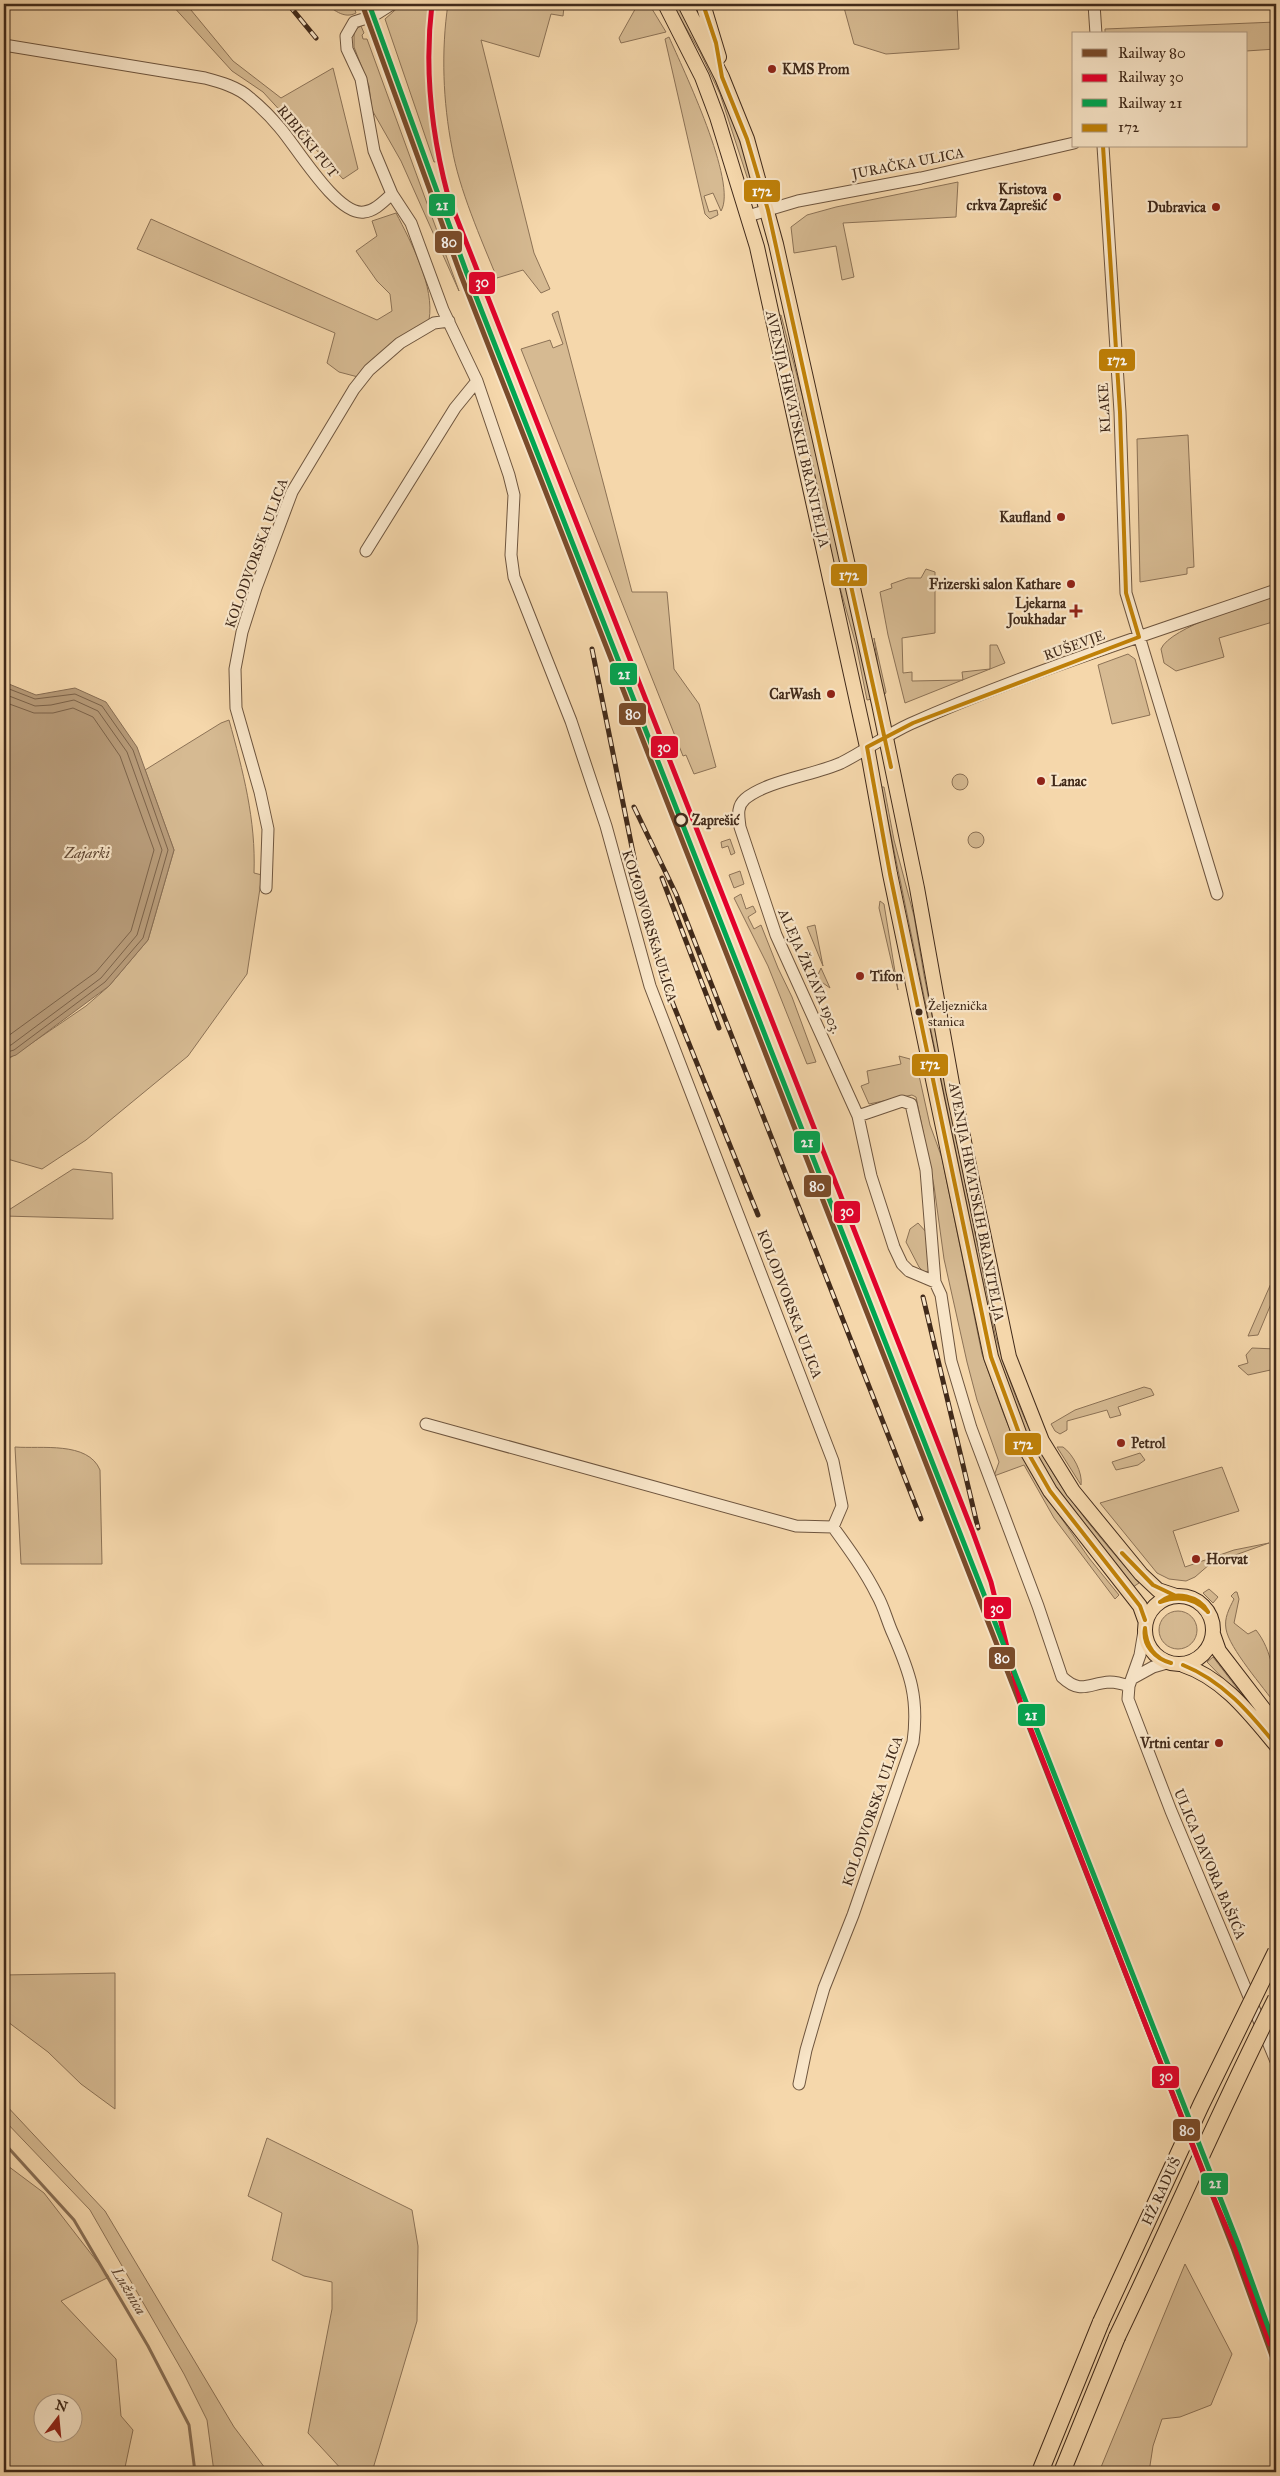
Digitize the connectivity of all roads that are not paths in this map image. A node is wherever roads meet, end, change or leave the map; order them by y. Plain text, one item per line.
1 (392, 4) edge
2 (665, 4) edge
3 (685, 4) edge
4 (704, 4) edge
5 (1094, 4) edge
6 (1096, 32) edge
7 (4, 45) edge
8 (722, 77) junction
9 (1072, 143) edge
10 (1103, 148) edge
11 (392, 194) junction
12 (768, 210) junction
13 (748, 216) junction
14 (449, 321) junction
15 (476, 381) junction
16 (366, 551) dead end
17 (1276, 590) edge
18 (1139, 637) junction
19 (884, 736) junction
20 (867, 747) junction
21 (266, 888) dead end
22 (1217, 894) dead end
23 (858, 1116) junction
24 (934, 1282) junction
25 (426, 1424) dead end
26 (833, 1527) junction
27 (1176, 1596) junction
28 (1145, 1626) junction
29 (1213, 1634) junction
30 (1167, 1663) junction
31 (1183, 1665) junction
32 (1131, 1682) junction
33 (1276, 1725) edge
34 (1276, 1745) edge
35 (1276, 1952) edge
36 (1276, 1999) edge
37 (1276, 2061) edge
38 (799, 2084) dead end
39 (1040, 2472) edge
40 (1062, 2472) edge

1 - 11 street
2 - 13 main road, AVENIJA HRVATSKIH BRANITELJA
3 - 8 main road, AVENIJA HRVATSKIH BRANITELJA
4 - 8 main road
5 - 6 street
7 - 11 street, RIBIČKI PUT
8 - 12 main road, AVENIJA HRVATSKIH BRANITELJA
9 - 12 street, JURAČKA ULICA
10 - 18 street, KLAKE
11 - 14 street, KOLODVORSKA ULICA
12 - 13 street, JURAČKA ULICA
12 - 19 main road, AVENIJA HRVATSKIH BRANITELJA
13 - 20 main road, AVENIJA HRVATSKIH BRANITELJA
14 - 15 street, KOLODVORSKA ULICA
14 - 21 street, KOLODVORSKA ULICA
15 - 16 street
15 - 26 street, KOLODVORSKA ULICA
17 - 18 street, RUŠEVJE
18 - 19 street, RUŠEVJE
18 - 22 street, KLAKE
19 - 20 street, ALEJA ŽRTAVA 1903.
19 - 27 main road, AVENIJA HRVATSKIH BRANITELJA
20 - 23 street, ALEJA ŽRTAVA 1903.
20 - 28 main road, AVENIJA HRVATSKIH BRANITELJA
23 - 24 street, ALEJA ŽRTAVA 1903.
23 - 24 street
24 - 32 street
25 - 26 street
26 - 38 street, KOLODVORSKA ULICA
27 - 28 main road
27 - 29 main road
28 - 30 main road
28 - 32 street, ULICA DAVORA BAŠIĆA
29 - 31 main road
29 - 33 main road
30 - 31 main road
30 - 32 street
31 - 34 main road
32 - 37 street, ULICA DAVORA BAŠIĆA
35 - 39 highway, HŽ RADUŠ, bridge
36 - 40 highway, HŽ RADUŠ, bridge

